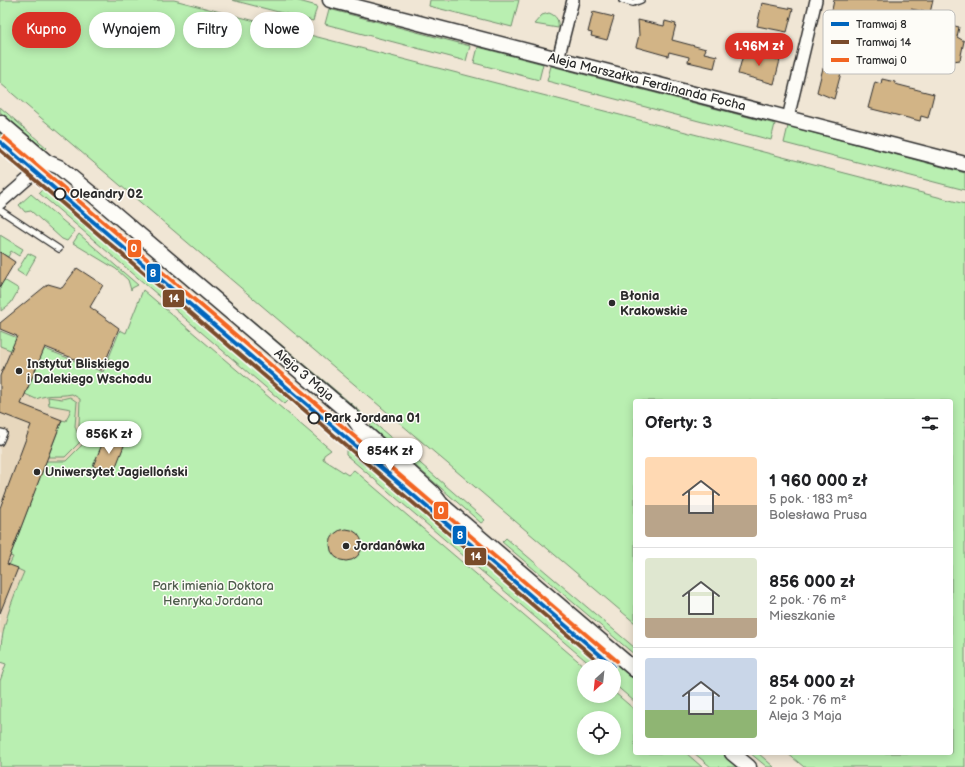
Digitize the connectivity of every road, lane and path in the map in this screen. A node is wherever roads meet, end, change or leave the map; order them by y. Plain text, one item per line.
1 (330, 0) edge
2 (573, 0) edge
3 (622, 0) edge
4 (641, 0) edge
5 (816, 0) edge
6 (558, 59) junction
7 (788, 118) junction
8 (0, 122) edge
9 (47, 162) junction
10 (965, 164) edge
11 (0, 203) edge
12 (0, 210) edge
13 (59, 249) dead end
14 (0, 432) edge
15 (0, 442) edge
16 (633, 668) edge
17 (734, 755) edge
18 (749, 767) edge

1 - 6 street, Aleja Marszałka Ferdinanda Focha
2 - 6 street
3 - 4 lane
5 - 7 street
6 - 7 street, Aleja Marszałka Ferdinanda Focha
7 - 10 street, Aleja Marszałka Ferdinanda Focha
8 - 9 street, Aleja 3 Maja
9 - 11 street
9 - 16 street, Aleja 3 Maja
12 - 13 lane
14 - 15 lane
17 - 18 street

